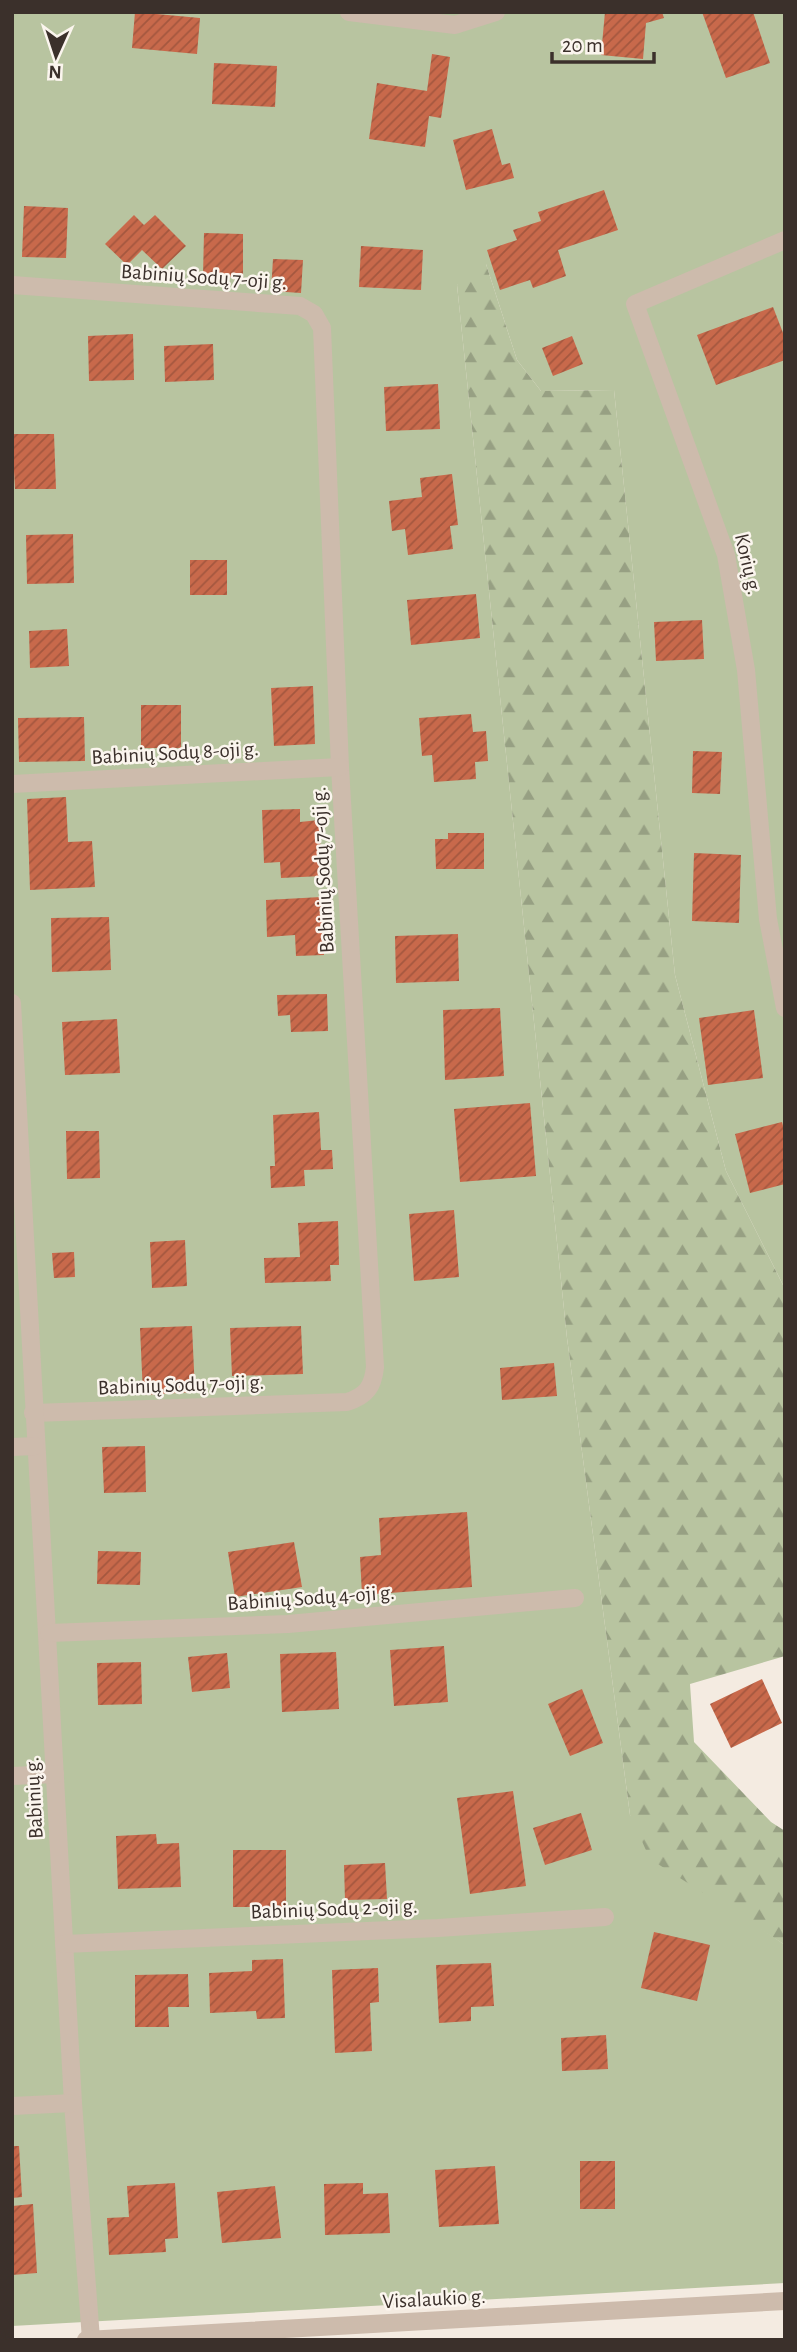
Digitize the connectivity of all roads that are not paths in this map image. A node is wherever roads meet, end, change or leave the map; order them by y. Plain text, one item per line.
1 (349, 12) edge
2 (496, 12) edge
3 (785, 240) edge
4 (12, 285) edge
5 (340, 767) junction
6 (12, 784) edge
7 (12, 1003) edge
8 (785, 1008) edge
9 (15, 1117) edge
10 (33, 1413) junction
11 (35, 1446) junction
12 (12, 1447) edge
13 (575, 1598) dead end
14 (49, 1633) junction
15 (55, 1774) junction
16 (12, 1776) edge
17 (605, 1917) dead end
18 (64, 1944) junction
19 (73, 2103) junction
20 (12, 2106) edge
21 (785, 2301) edge
22 (91, 2339) edge
23 (86, 2340) edge

1 - 2 street
3 - 8 street, Korių g.
4 - 5 street, Babinių Sodų 7-oji g.
5 - 6 street, Babinių Sodų 8-oji g.
5 - 10 street, Babinių Sodų 7-oji g.
7 - 9 street, Babinių g.
9 - 10 street, Babinių g.
10 - 11 street, Babinių g.
11 - 12 street
11 - 14 street, Babinių g.
13 - 14 street, Babinių Sodų 4-oji g.
14 - 15 street, Babinių g.
15 - 16 street
15 - 18 street, Babinių g.
17 - 18 street, Babinių Sodų 2-oji g.
18 - 19 street, Babinių g.
19 - 20 street
19 - 22 street, Babinių g.
21 - 22 street, Visalaukio g.
22 - 23 street, Visalaukio g.

